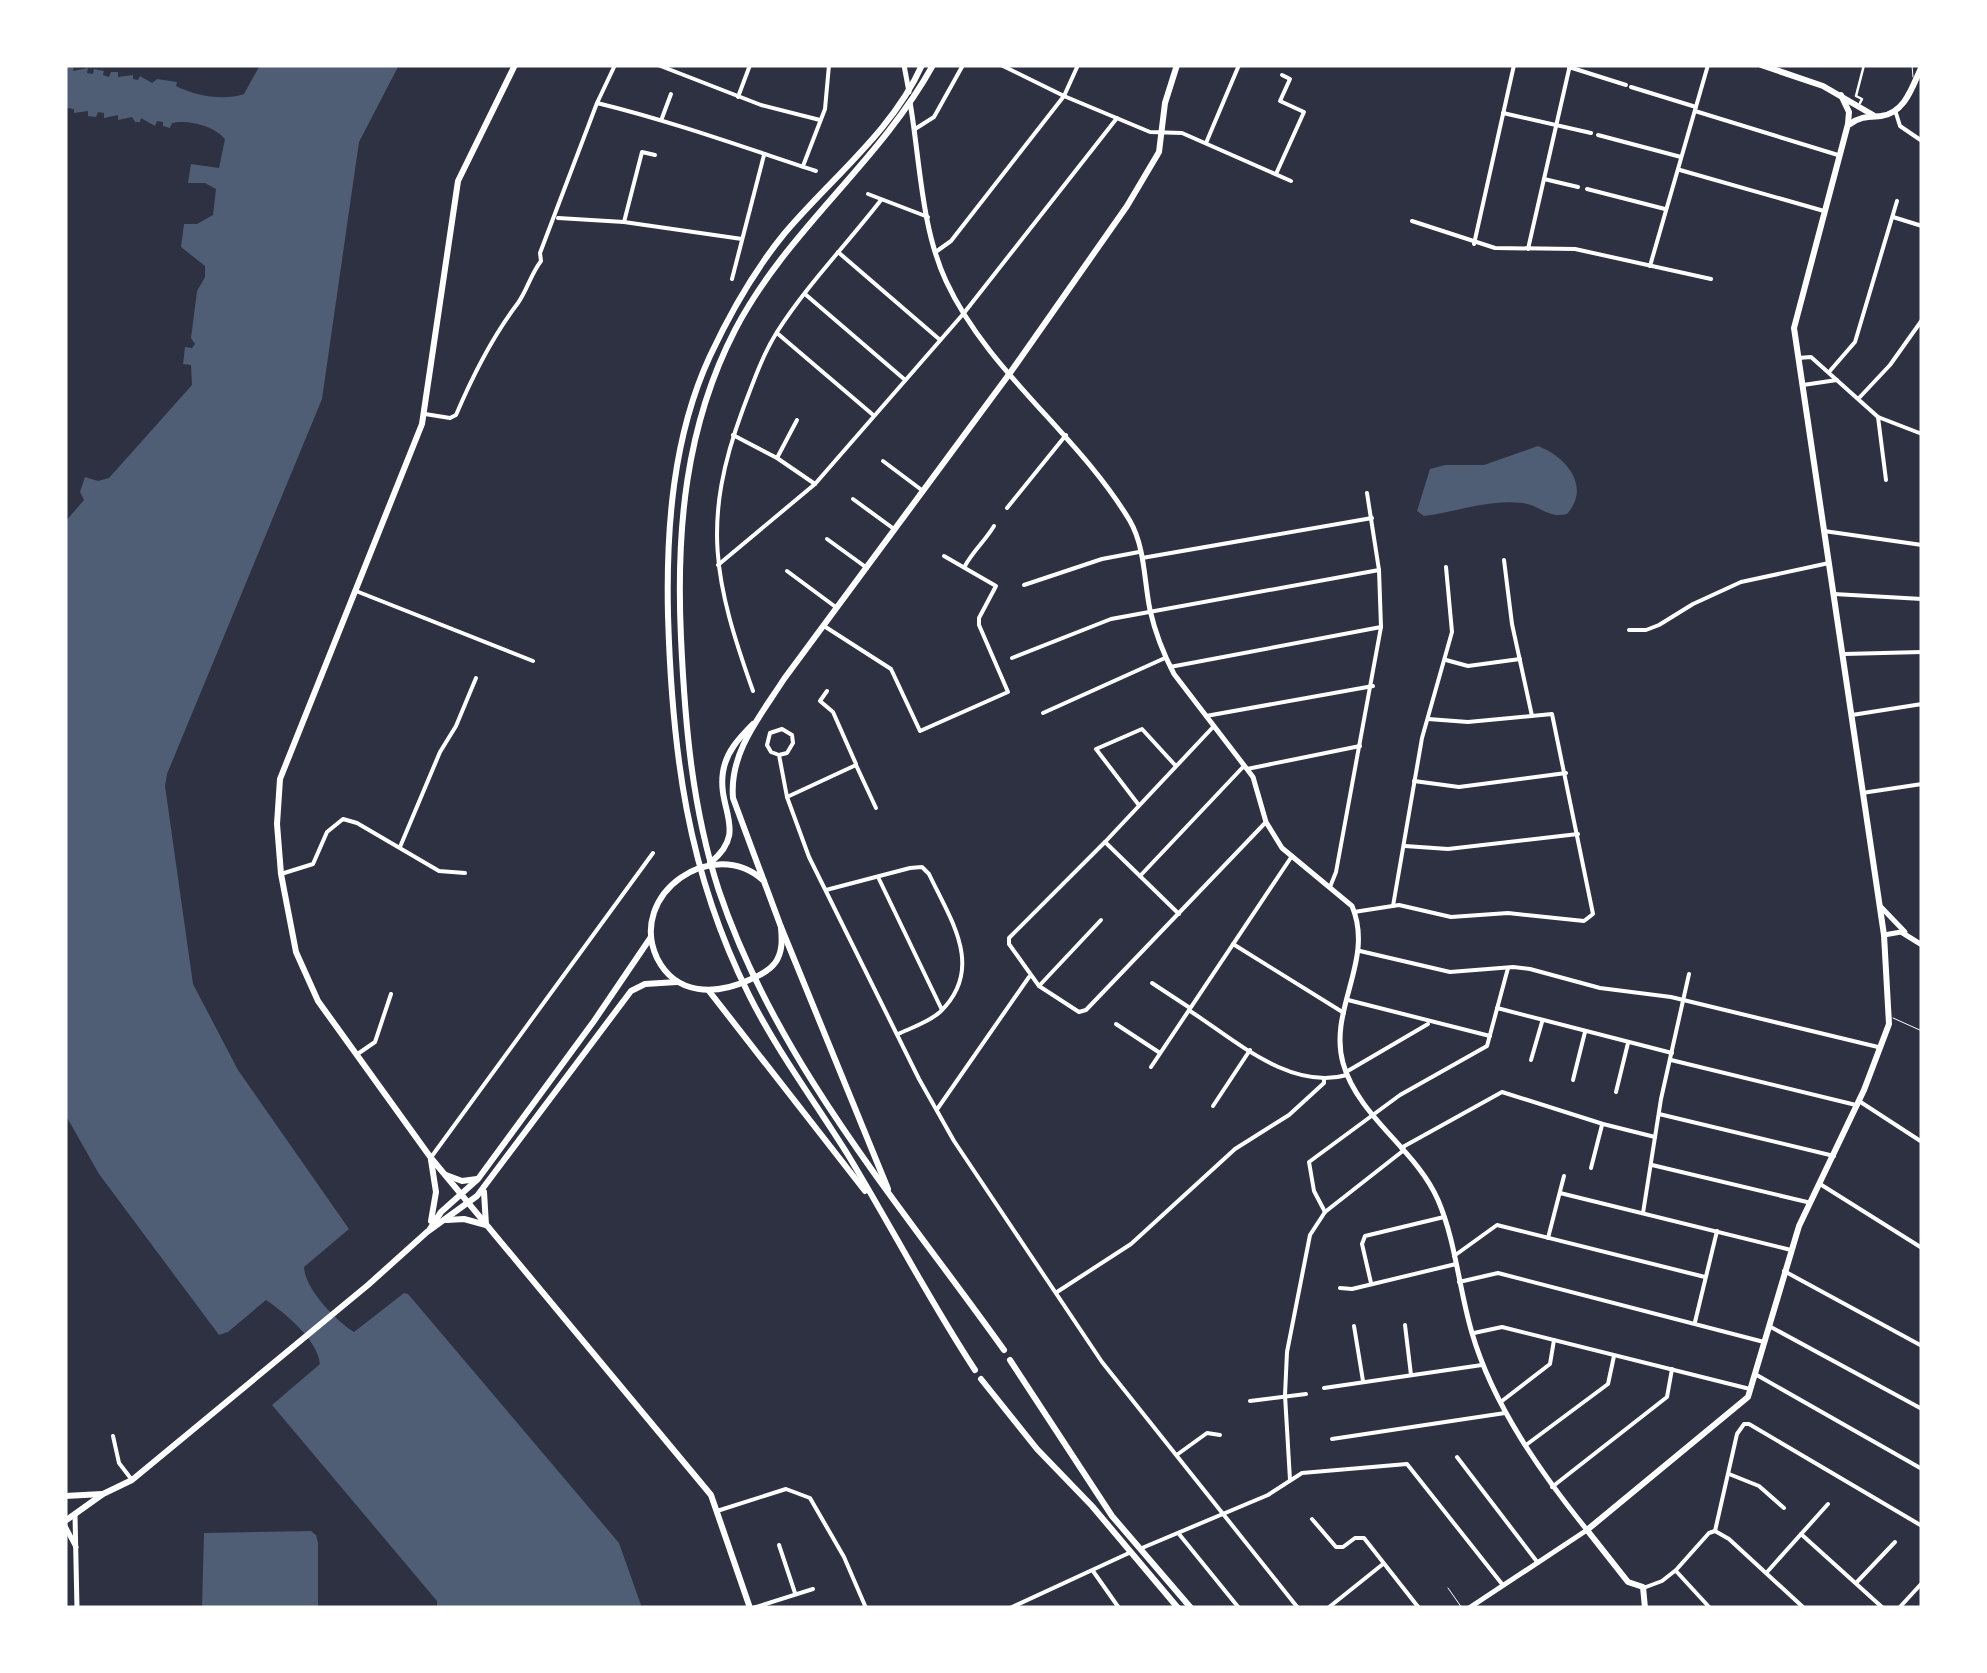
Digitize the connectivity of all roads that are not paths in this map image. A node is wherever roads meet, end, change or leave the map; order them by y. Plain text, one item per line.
1 (516, 65) edge
2 (615, 65) edge
3 (658, 65) edge
4 (750, 65) edge
5 (829, 65) edge
6 (904, 65) edge
7 (922, 65) edge
8 (933, 65) edge
9 (963, 65) edge
10 (1001, 65) edge
11 (1078, 65) edge
12 (1177, 65) edge
13 (1239, 65) edge
14 (1514, 65) edge
15 (1708, 65) edge
16 (1761, 65) edge
17 (1864, 65) edge
18 (1912, 65) edge
19 (1569, 66) edge
20 (1922, 66) edge
21 (1282, 75) dead end
22 (1914, 82) junction
23 (670, 94) dead end
24 (1841, 95) junction
25 (1064, 96) junction
26 (738, 97) junction
27 (597, 103) junction
28 (1859, 106) junction
29 (1695, 109) junction
30 (1895, 110) junction
31 (1503, 113) junction
32 (1873, 115) junction
33 (662, 118) junction
34 (1117, 118) junction
35 (820, 120) junction
36 (1848, 124) junction
37 (1556, 125) junction
38 (915, 130) junction
39 (1591, 132) dead end
40 (1162, 134) junction
41 (1598, 135) dead end
42 (1922, 141) edge
43 (1206, 143) junction
44 (655, 155) dead end
45 (764, 156) junction
46 (1839, 156) junction
47 (1682, 157) junction
48 (802, 167) junction
49 (1678, 170) junction
50 (816, 172) dead end
51 (1276, 174) junction
52 (1544, 179) junction
53 (1291, 181) dead end
54 (1578, 187) dead end
55 (1587, 190) dead end
56 (868, 194) dead end
57 (881, 200) junction
58 (1897, 201) dead end
59 (1666, 209) junction
60 (1824, 211) junction
61 (1892, 216) junction
62 (928, 217) junction
63 (556, 218) junction
64 (1412, 221) dead end
65 (624, 222) junction
66 (1922, 226) edge
67 (742, 239) junction
68 (1474, 244) junction
69 (1528, 249) junction
70 (838, 252) junction
71 (936, 252) junction
72 (1650, 266) junction
73 (732, 278) dead end
74 (1711, 279) dead end
75 (805, 294) junction
76 (964, 313) junction
77 (1922, 320) edge
78 (777, 332) junction
79 (939, 339) junction
80 (1798, 358) junction
81 (1828, 372) junction
82 (1010, 374) junction
83 (905, 379) junction
84 (1836, 380) junction
85 (1803, 385) junction
86 (1859, 398) junction
87 (425, 414) junction
88 (873, 416) junction
89 (1878, 416) junction
90 (797, 420) dead end
91 (1922, 424) edge
92 (1920, 433) edge
93 (734, 434) junction
94 (1066, 435) junction
95 (777, 458) junction
96 (884, 461) dead end
97 (1886, 480) dead end
98 (815, 484) junction
99 (923, 491) junction
100 (1367, 494) dead end
101 (853, 499) dead end
102 (1006, 508) dead end
103 (1372, 518) junction
104 (994, 526) dead end
105 (894, 529) junction
106 (1824, 530) junction
107 (827, 539) dead end
108 (1922, 545) edge
109 (1141, 555) junction
110 (944, 556) dead end
111 (1504, 560) dead end
112 (1829, 562) junction
113 (718, 565) junction
114 (1446, 566) dead end
115 (866, 568) junction
116 (964, 568) junction
117 (1379, 570) junction
118 (787, 571) dead end
119 (1024, 585) dead end
120 (356, 590) junction
121 (1834, 594) junction
122 (1922, 599) edge
123 (837, 608) junction
124 (1150, 611) junction
125 (824, 626) junction
126 (1381, 627) junction
127 (1629, 630) dead end
128 (1922, 652) edge
129 (1844, 654) junction
130 (1012, 658) dead end
131 (1165, 658) junction
132 (1520, 659) junction
133 (1446, 660) junction
134 (533, 661) dead end
135 (1170, 667) junction
136 (476, 678) dead end
137 (759, 680) dead end
138 (750, 684) junction
139 (1373, 686) junction
140 (753, 691) dead end
141 (826, 691) dead end
142 (820, 702) junction
143 (1922, 704) edge
144 (816, 709) dead end
145 (1043, 712) dead end
146 (1852, 715) junction
147 (1206, 716) junction
148 (1532, 716) junction
149 (1428, 719) junction
150 (757, 720) junction
151 (1214, 726) junction
152 (1360, 746) junction
153 (779, 755) junction
154 (856, 765) junction
155 (1176, 766) junction
156 (1246, 767) junction
157 (1566, 773) junction
158 (1414, 781) junction
159 (1922, 784) edge
160 (1862, 792) junction
161 (787, 797) junction
162 (1138, 804) junction
163 (876, 808) dead end
164 (1266, 822) junction
165 (1578, 834) junction
166 (1105, 842) junction
167 (1405, 846) junction
168 (400, 848) junction
169 (653, 852) dead end
170 (1292, 856) junction
171 (705, 866) junction
172 (465, 873) dead end
173 (282, 874) junction
174 (1140, 876) junction
175 (878, 877) junction
176 (764, 881) junction
177 (1330, 886) junction
178 (826, 890) junction
179 (1879, 905) junction
180 (1393, 906) junction
181 (1354, 912) junction
182 (1180, 914) junction
183 (1101, 920) dead end
184 (781, 926) junction
185 (1884, 935) junction
186 (1908, 935) junction
187 (652, 936) junction
188 (1233, 944) junction
189 (1922, 946) edge
190 (1360, 951) junction
191 (1508, 968) junction
192 (1689, 974) dead end
193 (1030, 976) junction
194 (678, 982) junction
195 (1152, 983) dead end
196 (1039, 986) junction
197 (710, 991) junction
198 (391, 994) dead end
199 (1348, 1000) junction
200 (1684, 1001) junction
201 (1498, 1008) junction
202 (1189, 1009) junction
203 (942, 1010) junction
204 (1344, 1012) junction
205 (1891, 1017) junction
206 (1542, 1020) junction
207 (1431, 1023) junction
208 (1116, 1024) dead end
209 (1922, 1031) edge
210 (1585, 1032) junction
211 (898, 1034) junction
212 (1490, 1036) junction
213 (1628, 1042) junction
214 (1882, 1048) junction
215 (1250, 1050) junction
216 (1160, 1053) junction
217 (357, 1055) junction
218 (1672, 1057) junction
219 (1531, 1060) dead end
220 (1151, 1066) dead end
221 (1347, 1074) junction
222 (1324, 1078) junction
223 (1573, 1080) dead end
224 (1616, 1092) dead end
225 (1858, 1103) junction
226 (1214, 1106) dead end
227 (938, 1108) junction
228 (1373, 1113) junction
229 (1659, 1114) junction
230 (1602, 1124) junction
231 (1654, 1137) junction
232 (1922, 1142) edge
233 (1402, 1149) junction
234 (1834, 1156) junction
235 (431, 1158) junction
236 (1652, 1164) junction
237 (1591, 1168) dead end
238 (442, 1172) junction
239 (1564, 1176) dead end
240 (478, 1179) junction
241 (1820, 1184) junction
242 (486, 1186) junction
243 (1560, 1192) junction
244 (462, 1195) junction
245 (894, 1202) junction
246 (1810, 1203) junction
247 (468, 1204) junction
248 (880, 1212) junction
249 (1326, 1212) junction
250 (1643, 1213) junction
251 (1444, 1216) junction
252 (447, 1220) junction
253 (486, 1225) junction
254 (1717, 1231) junction
255 (428, 1232) junction
256 (1548, 1238) junction
257 (1922, 1248) edge
258 (1791, 1250) junction
259 (1455, 1260) junction
260 (1784, 1271) junction
261 (1706, 1277) junction
262 (1459, 1282) junction
263 (1371, 1284) junction
264 (1340, 1288) dead end
265 (1057, 1292) junction
266 (1695, 1322) junction
267 (1405, 1325) dead end
268 (1354, 1326) dead end
269 (1769, 1326) junction
270 (1472, 1334) junction
271 (1554, 1340) junction
272 (1764, 1342) junction
273 (1922, 1346) edge
274 (1004, 1350) dead end
275 (1614, 1356) junction
276 (1010, 1360) dead end
277 (1483, 1365) junction
278 (975, 1370) dead end
279 (1672, 1370) junction
280 (1755, 1374) junction
281 (1411, 1376) junction
282 (981, 1379) dead end
283 (1363, 1383) junction
284 (1324, 1388) dead end
285 (1750, 1389) junction
286 (1306, 1394) dead end
287 (1285, 1398) junction
288 (1250, 1401) dead end
289 (1502, 1401) junction
290 (1922, 1410) edge
291 (1508, 1412) junction
292 (1220, 1435) dead end
293 (113, 1436) dead end
294 (1332, 1440) dead end
295 (1525, 1446) junction
296 (1178, 1454) junction
297 (1457, 1458) dead end
298 (1922, 1469) edge
299 (1728, 1473) junction
300 (132, 1480) junction
301 (1290, 1480) junction
302 (1552, 1487) junction
303 (104, 1494) junction
304 (67, 1496) edge
305 (1828, 1504) dead end
306 (1784, 1508) dead end
307 (717, 1511) junction
308 (75, 1513) junction
309 (1223, 1513) junction
310 (1312, 1519) dead end
311 (65, 1523) edge
312 (1922, 1526) edge
313 (1587, 1530) junction
314 (1716, 1531) junction
315 (1179, 1534) junction
316 (1801, 1534) junction
317 (1895, 1542) dead end
318 (779, 1545) dead end
319 (78, 1549) junction
320 (1538, 1563) junction
321 (1384, 1564) junction
322 (1092, 1570) junction
323 (1676, 1570) junction
324 (1766, 1573) junction
325 (1922, 1582) edge
326 (1856, 1584) junction
327 (1503, 1586) junction
328 (1643, 1587) junction
329 (1448, 1588) dead end
330 (814, 1589) dead end
331 (796, 1594) junction
332 (1706, 1606) edge
333 (77, 1608) edge
334 (751, 1608) edge
335 (866, 1608) edge
336 (1010, 1608) edge
337 (1119, 1608) edge
338 (1178, 1608) edge
339 (1191, 1608) edge
340 (1239, 1608) edge
341 (1298, 1608) edge
342 (1328, 1608) edge
343 (1419, 1608) edge
344 (1466, 1608) edge
345 (1645, 1608) edge
346 (1804, 1608) edge
347 (1883, 1608) edge
348 (1899, 1608) edge

1 - 87 main road
2 - 27 street
3 - 26 street
4 - 26 street
5 - 35 street
6 - 38 main road
7 - 248 main road
8 - 245 main road
9 - 38 street
10 - 25 street
11 - 25 street
12 - 40 main road
13 - 43 street
14 - 31 street
15 - 29 street
16 - 24 main road
17 - 28 street
18 - 22 lane
19 - 29 street
19 - 37 street
20 - 22 main road
21 - 51 street
22 - 30 main road
23 - 33 street
24 - 28 main road
24 - 36 main road
25 - 34 street
25 - 71 street
26 - 35 street
27 - 33 street
27 - 63 street
28 - 32 main road
29 - 46 street
29 - 47 street
30 - 32 main road
30 - 42 street
31 - 37 street
31 - 68 street
32 - 36 main road
33 - 45 street
34 - 40 street
34 - 76 street
35 - 48 street
36 - 46 main road
37 - 39 street
37 - 52 street
38 - 62 main road
40 - 43 street
40 - 82 main road
41 - 47 street
43 - 51 street
44 - 65 street
45 - 48 street
45 - 67 street
46 - 60 main road
47 - 49 street
48 - 50 street
49 - 59 street
49 - 60 street
51 - 53 street
52 - 54 street
52 - 69 street
55 - 59 street
56 - 57 street
57 - 62 street
57 - 70 street
58 - 61 street
59 - 72 street
60 - 80 main road
61 - 66 street
61 - 81 street
62 - 71 main road
63 - 65 street
63 - 87 street
64 - 68 street
65 - 67 street
67 - 73 street
68 - 69 street
69 - 72 street
70 - 75 street
70 - 79 street
71 - 76 main road
72 - 74 street
75 - 78 street
75 - 83 street
76 - 79 street
76 - 82 main road
77 - 86 street
78 - 88 street
78 - 93 street
79 - 83 street
80 - 81 street
80 - 85 main road
81 - 84 street
82 - 94 main road
82 - 99 main road
83 - 88 street
84 - 85 street
84 - 86 street
85 - 106 main road
86 - 89 street
87 - 120 main road
88 - 98 street
89 - 92 street
89 - 97 street
90 - 95 street
91 - 92 street
93 - 95 street
93 - 113 street
94 - 102 street
94 - 109 main road
95 - 98 street
96 - 99 street
98 - 113 street
99 - 105 main road
100 - 103 street
101 - 105 street
103 - 109 street
103 - 117 street
104 - 116 street
105 - 115 main road
106 - 108 street
106 - 112 main road
107 - 115 street
109 - 119 street
109 - 124 main road
110 - 116 street
111 - 132 street
112 - 121 main road
112 - 127 street
113 - 138 street
114 - 133 street
115 - 123 main road
116 - 125 street
117 - 124 street
117 - 126 street
118 - 123 street
120 - 134 street
120 - 173 main road
121 - 122 street
121 - 129 main road
123 - 125 main road
124 - 130 street
124 - 131 main road
125 - 150 main road
126 - 135 street
126 - 139 street
128 - 129 street
129 - 146 main road
131 - 135 main road
131 - 145 street
132 - 133 street
132 - 148 street
133 - 149 street
135 - 147 main road
136 - 168 street
137 - 138 street
138 - 140 street
139 - 147 street
139 - 152 street
141 - 142 street
142 - 144 street
142 - 154 street
143 - 146 street
146 - 160 main road
147 - 151 main road
148 - 149 street
148 - 157 street
149 - 158 street
150 - 171 main road
150 - 176 main road
151 - 155 street
151 - 156 main road
152 - 156 street
152 - 177 street
153 - 153 street
153 - 161 street
154 - 161 street
154 - 163 street
155 - 162 street
155 - 162 street
156 - 164 main road
156 - 174 street
157 - 158 street
157 - 165 street
158 - 167 street
159 - 160 street
160 - 179 main road
161 - 178 street
162 - 166 street
164 - 170 main road
164 - 182 street
165 - 167 street
165 - 180 street
166 - 174 street
166 - 193 street
167 - 180 street
168 - 172 street
168 - 173 street
169 - 235 street
170 - 177 main road
170 - 188 street
171 - 176 main road
171 - 187 main road
173 - 217 main road
174 - 182 street
175 - 178 street
175 - 203 street
175 - 203 street
176 - 184 main road
177 - 181 main road
178 - 211 street
179 - 185 main road
179 - 186 main road
180 - 181 street
181 - 190 main road
182 - 196 street
183 - 196 street
184 - 197 main road
184 - 245 main road
185 - 186 main road
185 - 205 main road
186 - 189 main road
187 - 194 main road
187 - 240 main road
188 - 202 street
188 - 204 street
190 - 191 street
190 - 199 main road
191 - 200 street
191 - 201 street
192 - 200 street
193 - 196 street
193 - 227 street
194 - 197 main road
194 - 242 main road
195 - 202 street
197 - 248 main road
198 - 217 street
199 - 204 main road
199 - 207 street
200 - 214 street
200 - 218 street
201 - 206 street
201 - 212 street
202 - 215 street
202 - 216 street
203 - 211 street
204 - 221 main road
205 - 209 lane
205 - 214 main road
206 - 210 street
206 - 219 street
207 - 212 street
207 - 221 street
208 - 216 street
210 - 213 street
210 - 223 street
211 - 227 street
212 - 228 street
213 - 218 street
213 - 224 street
214 - 225 main road
215 - 222 street
215 - 226 street
216 - 220 street
217 - 235 main road
218 - 225 street
218 - 229 street
221 - 222 street
221 - 228 main road
222 - 265 street
225 - 232 street
225 - 234 main road
227 - 265 street
228 - 233 main road
228 - 249 street
229 - 231 street
229 - 234 street
230 - 231 street
230 - 233 street
230 - 237 street
231 - 236 street
233 - 249 street
233 - 251 main road
234 - 241 main road
235 - 238 main road
235 - 255 main road
236 - 246 street
236 - 250 street
238 - 240 main road
238 - 244 main road
239 - 243 street
240 - 244 main road
241 - 246 main road
241 - 257 street
242 - 247 main road
242 - 253 main road
243 - 250 street
243 - 256 street
244 - 247 main road
244 - 255 main road
245 - 274 main road
246 - 258 main road
247 - 252 main road
247 - 253 main road
248 - 278 main road
249 - 287 street
250 - 254 street
251 - 259 main road
251 - 263 street
252 - 253 main road
252 - 255 main road
253 - 307 main road
254 - 258 street
254 - 261 street
255 - 300 main road
256 - 259 street
256 - 261 street
258 - 260 main road
259 - 262 main road
259 - 263 street
260 - 269 main road
260 - 273 street
261 - 266 street
262 - 266 street
262 - 270 main road
263 - 264 street
265 - 296 street
266 - 272 street
267 - 281 street
268 - 283 street
269 - 272 main road
269 - 290 street
270 - 271 street
270 - 277 main road
271 - 275 street
271 - 289 street
272 - 280 main road
275 - 279 street
275 - 295 street
276 - 339 main road
277 - 281 street
277 - 289 main road
279 - 285 street
279 - 302 street
280 - 285 main road
280 - 298 street
281 - 283 street
282 - 338 main road
283 - 284 street
285 - 313 main road
286 - 287 street
287 - 288 street
287 - 301 street
289 - 291 main road
291 - 294 street
291 - 295 main road
292 - 296 street
293 - 300 street
295 - 302 main road
296 - 309 street
297 - 320 street
299 - 306 street
299 - 312 street
299 - 314 street
300 - 303 main road
301 - 309 street
301 - 327 street
302 - 313 main road
303 - 304 main road
303 - 308 main road
304 - 308 main road
305 - 316 street
307 - 334 main road
307 - 335 street
308 - 311 main road
308 - 319 main road
309 - 315 street
309 - 341 street
310 - 321 street
311 - 319 main road
313 - 320 main road
313 - 328 main road
314 - 323 street
314 - 324 street
315 - 322 street
315 - 340 street
316 - 324 street
316 - 326 street
317 - 326 street
318 - 331 street
319 - 333 main road
320 - 327 main road
321 - 342 street
321 - 343 street
322 - 336 street
322 - 337 street
323 - 328 street
323 - 332 street
324 - 346 street
325 - 348 street
326 - 347 street
327 - 344 main road
328 - 345 main road
329 - 344 lane
330 - 331 street
331 - 334 street

